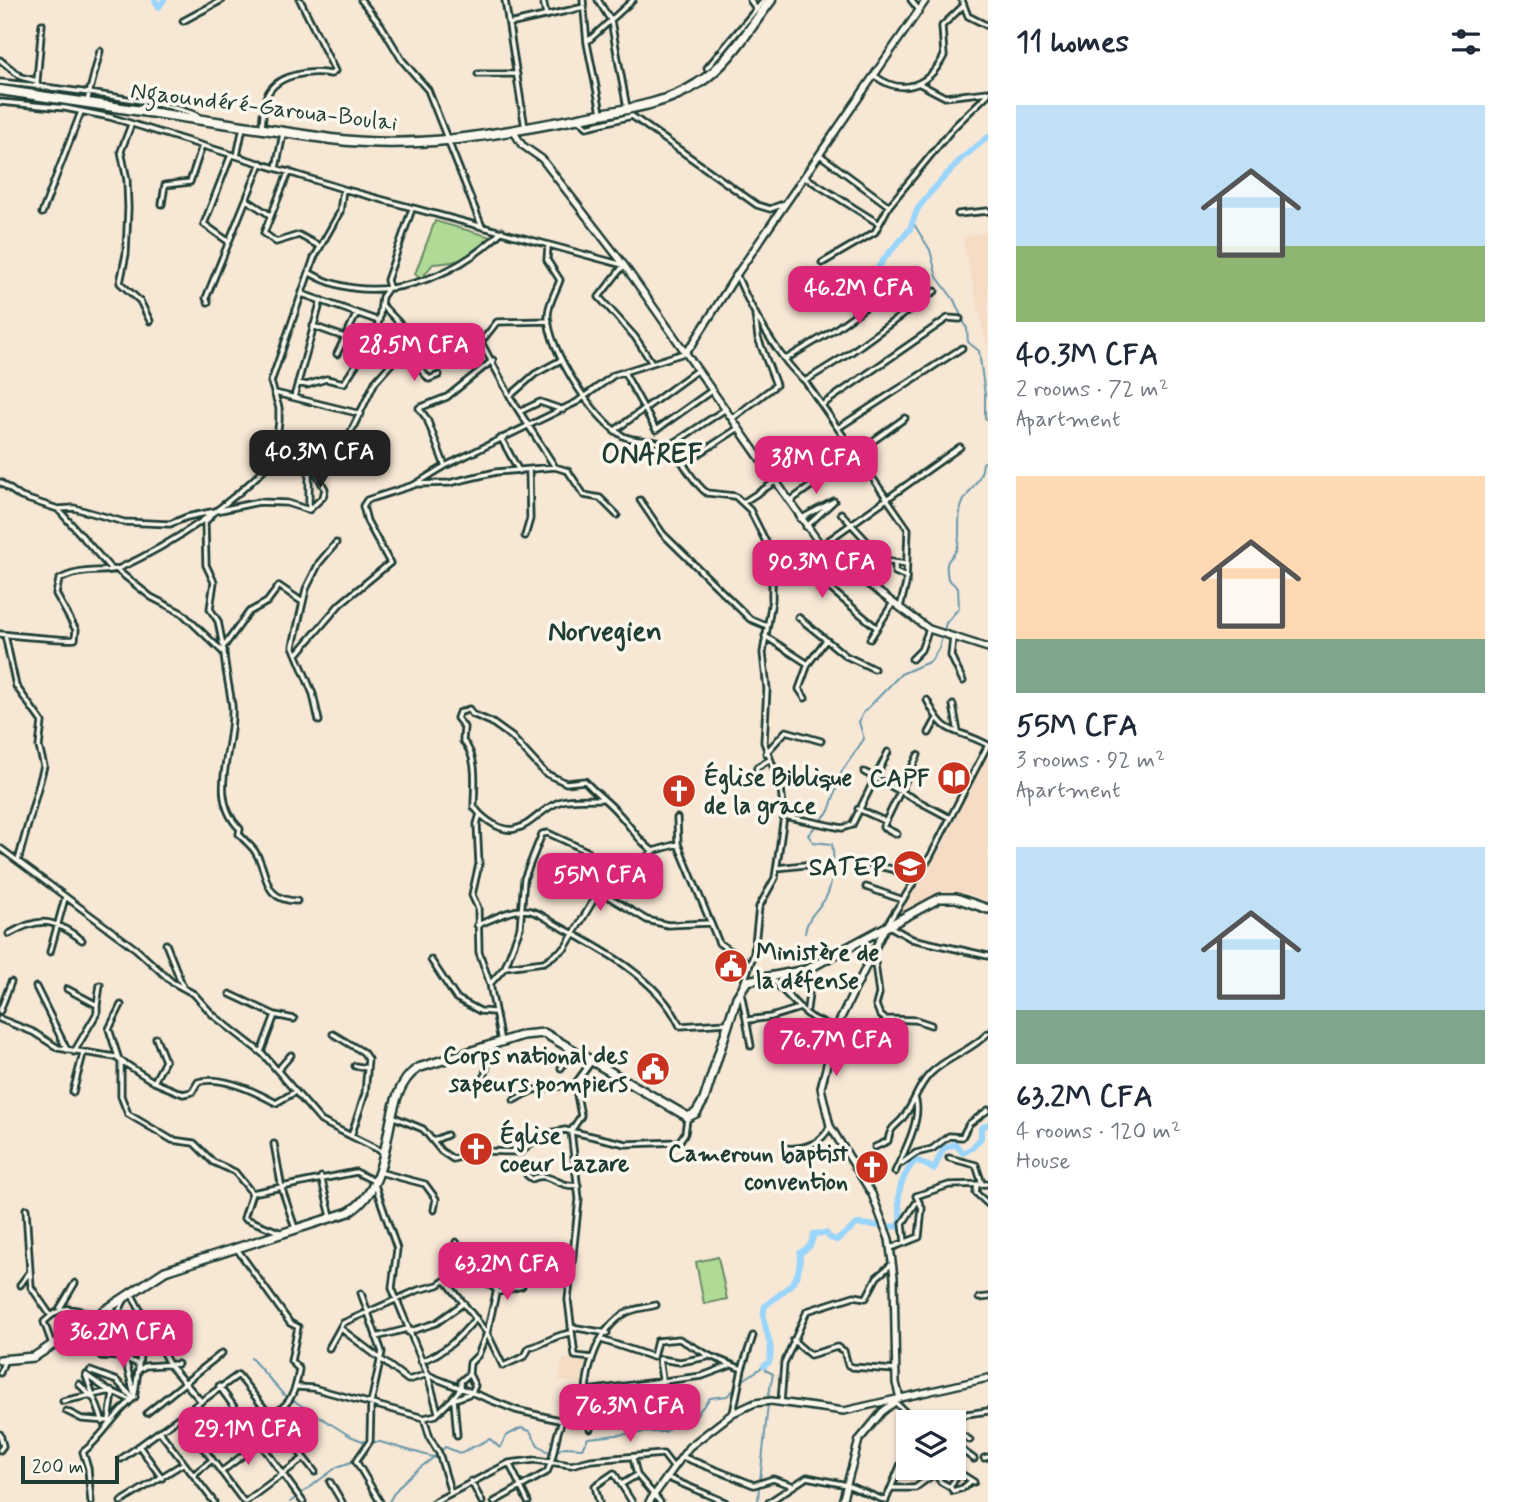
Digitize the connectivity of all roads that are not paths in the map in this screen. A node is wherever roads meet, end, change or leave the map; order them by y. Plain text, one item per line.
1 (222, 0) edge
2 (300, 0) edge
3 (362, 0) edge
4 (506, 0) edge
5 (543, 0) edge
6 (583, 0) edge
7 (598, 0) edge
8 (635, 0) edge
9 (750, 0) edge
10 (764, 0) edge
11 (771, 0) edge
12 (911, 0) edge
13 (926, 0) edge
14 (961, 0) edge
15 (963, 6) junction
16 (584, 7) junction
17 (757, 10) junction
18 (919, 10) junction
19 (619, 13) junction
20 (546, 15) junction
21 (183, 21) dead end
22 (611, 21) junction
23 (42, 24) dead end
24 (509, 24) junction
25 (988, 26) edge
26 (613, 30) junction
27 (587, 43) junction
28 (100, 51) dead end
29 (0, 60) edge
30 (707, 68) dead end
31 (478, 74) dead end
32 (517, 74) junction
33 (875, 76) junction
34 (37, 81) junction
35 (0, 82) edge
36 (920, 84) junction
37 (0, 90) edge
38 (37, 91) junction
39 (988, 93) edge
40 (88, 98) junction
41 (0, 102) edge
42 (123, 108) junction
43 (627, 108) junction
44 (82, 112) junction
45 (601, 114) junction
46 (578, 118) junction
47 (202, 120) junction
48 (120, 121) junction
49 (131, 125) junction
50 (243, 126) junction
51 (261, 129) junction
52 (526, 130) junction
53 (284, 132) junction
54 (514, 132) junction
55 (448, 142) junction
56 (202, 146) junction
57 (232, 155) junction
58 (820, 155) junction
59 (237, 156) junction
60 (261, 163) junction
61 (276, 168) junction
62 (289, 172) junction
63 (805, 177) junction
64 (343, 189) junction
65 (247, 200) junction
66 (790, 201) junction
67 (162, 204) dead end
68 (889, 206) junction
69 (412, 209) junction
70 (988, 211) edge
71 (42, 214) dead end
72 (958, 214) dead end
73 (270, 215) junction
74 (878, 223) junction
75 (482, 227) junction
76 (502, 231) junction
77 (229, 242) junction
78 (320, 246) junction
79 (548, 246) junction
80 (822, 263) dead end
81 (624, 265) junction
82 (916, 270) dead end
83 (309, 273) junction
84 (737, 274) junction
85 (389, 287) junction
86 (935, 291) dead end
87 (302, 294) junction
88 (321, 300) junction
89 (208, 302) dead end
90 (382, 305) junction
91 (755, 311) junction
92 (357, 313) junction
93 (548, 313) junction
94 (960, 318) dead end
95 (542, 319) junction
96 (150, 321) dead end
97 (379, 321) junction
98 (549, 321) junction
99 (313, 326) junction
100 (344, 338) junction
101 (962, 348) dead end
102 (404, 351) junction
103 (684, 353) junction
104 (337, 354) dead end
105 (786, 359) junction
106 (493, 360) junction
107 (561, 360) junction
108 (652, 363) junction
109 (696, 371) junction
110 (624, 372) junction
111 (439, 375) dead end
112 (805, 380) junction
113 (298, 383) junction
114 (711, 391) junction
115 (274, 393) junction
116 (510, 396) junction
117 (293, 397) junction
118 (584, 397) junction
119 (822, 405) junction
120 (565, 409) junction
121 (724, 410) junction
122 (521, 411) junction
123 (644, 411) junction
124 (361, 414) junction
125 (905, 418) dead end
126 (731, 420) junction
127 (530, 423) junction
128 (838, 428) junction
129 (737, 429) junction
130 (614, 431) junction
131 (278, 438) junction
132 (501, 438) junction
133 (668, 447) junction
134 (960, 447) dead end
135 (312, 452) junction
136 (855, 454) junction
137 (685, 463) junction
138 (312, 464) junction
139 (445, 466) junction
140 (555, 467) junction
141 (529, 469) junction
142 (519, 471) junction
143 (0, 482) edge
144 (775, 482) junction
145 (416, 484) junction
146 (889, 498) junction
147 (640, 500) dead end
148 (788, 502) junction
149 (744, 503) junction
150 (58, 509) junction
151 (309, 510) junction
152 (216, 511) junction
153 (841, 513) dead end
154 (810, 514) junction
155 (617, 515) dead end
156 (800, 519) junction
157 (813, 520) junction
158 (850, 524) junction
159 (806, 527) junction
160 (525, 536) dead end
161 (336, 543) dead end
162 (821, 545) junction
163 (835, 562) junction
164 (895, 562) junction
165 (906, 564) junction
166 (110, 568) junction
167 (117, 570) junction
168 (906, 577) junction
169 (301, 602) junction
170 (894, 602) junction
171 (900, 607) junction
172 (798, 617) dead end
173 (766, 626) junction
174 (877, 628) junction
175 (929, 629) junction
176 (2, 634) edge
177 (765, 636) junction
178 (946, 636) junction
179 (870, 639) dead end
180 (826, 640) junction
181 (225, 645) junction
182 (988, 648) edge
183 (224, 653) junction
184 (298, 653) junction
185 (912, 659) dead end
186 (808, 664) junction
187 (874, 669) dead end
188 (963, 681) dead end
189 (805, 698) dead end
190 (927, 700) dead end
191 (953, 705) dead end
192 (936, 720) junction
193 (319, 721) dead end
194 (929, 733) dead end
195 (958, 733) junction
196 (821, 741) dead end
197 (988, 745) edge
198 (888, 752) dead end
199 (766, 753) junction
200 (918, 755) dead end
201 (769, 760) junction
202 (864, 772) dead end
203 (876, 778) junction
204 (755, 782) dead end
205 (901, 791) junction
206 (601, 799) junction
207 (858, 809) junction
208 (480, 814) junction
209 (784, 816) junction
210 (677, 818) dead end
211 (950, 818) junction
212 (885, 821) junction
213 (897, 834) dead end
214 (678, 844) junction
215 (0, 848) edge
216 (653, 851) junction
217 (18, 862) junction
218 (863, 863) dead end
219 (814, 864) dead end
220 (777, 868) junction
221 (915, 880) junction
222 (866, 887) dead end
223 (65, 898) junction
224 (903, 900) junction
225 (297, 901) dead end
226 (988, 909) edge
227 (523, 910) junction
228 (710, 923) junction
229 (60, 924) junction
230 (477, 925) junction
231 (887, 927) junction
232 (575, 932) junction
233 (9, 934) dead end
234 (82, 940) dead end
235 (166, 944) dead end
236 (50, 952) dead end
237 (871, 956) junction
238 (988, 956) edge
239 (430, 960) dead end
240 (750, 964) junction
241 (505, 967) junction
242 (804, 970) junction
243 (771, 977) junction
244 (11, 982) dead end
245 (491, 984) junction
246 (100, 985) dead end
247 (36, 987) dead end
248 (183, 987) junction
249 (742, 987) junction
250 (67, 989) dead end
251 (230, 994) dead end
252 (97, 1005) junction
253 (121, 1005) dead end
254 (800, 1008) junction
255 (0, 1011) edge
256 (493, 1012) junction
257 (275, 1015) junction
258 (812, 1018) junction
259 (0, 1019) edge
260 (294, 1019) dead end
261 (748, 1020) junction
262 (729, 1023) junction
263 (931, 1025) dead end
264 (836, 1028) junction
265 (988, 1033) edge
266 (333, 1034) dead end
267 (156, 1038) dead end
268 (501, 1042) junction
269 (492, 1045) junction
270 (751, 1046) dead end
271 (67, 1049) junction
272 (574, 1049) junction
273 (74, 1052) junction
274 (261, 1052) junction
275 (82, 1054) junction
276 (291, 1055) dead end
277 (120, 1061) junction
278 (593, 1061) junction
279 (355, 1066) dead end
280 (367, 1068) junction
281 (561, 1068) dead end
282 (278, 1070) junction
283 (484, 1078) dead end
284 (154, 1082) junction
285 (575, 1084) junction
286 (73, 1092) dead end
287 (295, 1092) junction
288 (915, 1098) junction
289 (514, 1100) dead end
290 (988, 1110) edge
291 (688, 1116) junction
292 (394, 1117) junction
293 (830, 1126) junction
294 (571, 1131) junction
295 (447, 1135) dead end
296 (351, 1136) junction
297 (432, 1142) junction
298 (274, 1144) dead end
299 (875, 1147) dead end
300 (785, 1148) dead end
301 (384, 1153) junction
302 (948, 1158) dead end
303 (902, 1163) junction
304 (379, 1172) junction
305 (895, 1172) dead end
306 (527, 1175) dead end
307 (321, 1177) junction
308 (375, 1184) junction
309 (979, 1184) junction
310 (988, 1184) edge
311 (578, 1185) junction
312 (282, 1189) junction
313 (252, 1194) junction
314 (917, 1202) junction
315 (988, 1204) edge
316 (26, 1209) dead end
317 (434, 1210) dead end
318 (332, 1218) junction
319 (295, 1228) junction
320 (281, 1233) junction
321 (456, 1242) dead end
322 (905, 1243) junction
323 (891, 1248) junction
324 (237, 1249) junction
325 (470, 1264) junction
326 (893, 1264) junction
327 (30, 1271) junction
328 (446, 1281) junction
329 (75, 1283) dead end
330 (20, 1285) dead end
331 (522, 1286) dead end
332 (497, 1289) junction
333 (361, 1293) dead end
334 (128, 1295) junction
335 (988, 1297) edge
336 (979, 1298) dead end
337 (398, 1301) junction
338 (464, 1303) junction
339 (656, 1305) dead end
340 (59, 1310) junction
341 (367, 1312) junction
342 (97, 1315) junction
343 (141, 1315) junction
344 (51, 1316) junction
345 (477, 1318) junction
346 (571, 1327) junction
347 (340, 1328) junction
348 (408, 1330) junction
349 (487, 1333) junction
350 (572, 1333) junction
351 (607, 1333) junction
352 (753, 1336) dead end
353 (376, 1338) junction
354 (602, 1340) junction
355 (793, 1340) junction
356 (113, 1341) dead end
357 (97, 1345) dead end
358 (53, 1346) junction
359 (329, 1348) dead end
360 (222, 1353) dead end
361 (101, 1356) dead end
362 (709, 1356) junction
363 (653, 1357) junction
364 (380, 1358) junction
365 (592, 1358) junction
366 (125, 1359) junction
367 (659, 1359) junction
368 (2, 1360) edge
369 (421, 1362) junction
370 (178, 1364) dead end
371 (730, 1365) junction
372 (170, 1366) junction
373 (742, 1369) junction
374 (139, 1370) junction
375 (895, 1370) junction
376 (90, 1371) dead end
377 (0, 1373) edge
378 (469, 1374) junction
379 (428, 1375) junction
380 (988, 1378) edge
381 (663, 1382) junction
382 (79, 1384) dead end
383 (184, 1384) junction
384 (219, 1386) junction
385 (297, 1387) junction
386 (461, 1388) junction
387 (587, 1391) junction
388 (112, 1392) junction
389 (471, 1393) junction
390 (93, 1398) junction
391 (133, 1398) junction
392 (586, 1399) junction
393 (64, 1401) dead end
394 (200, 1401) junction
395 (452, 1401) junction
396 (898, 1401) junction
397 (781, 1402) junction
398 (371, 1403) junction
399 (906, 1410) edge
400 (66, 1411) dead end
401 (988, 1411) edge
402 (438, 1412) junction
403 (147, 1413) dead end
404 (733, 1413) junction
405 (586, 1414) junction
406 (966, 1414) edge
407 (271, 1416) junction
408 (180, 1417) junction
409 (241, 1417) junction
410 (424, 1418) junction
411 (103, 1420) junction
412 (563, 1420) junction
413 (104, 1427) junction
414 (590, 1429) dead end
415 (159, 1431) junction
416 (252, 1431) junction
417 (0, 1434) edge
418 (457, 1435) dead end
419 (966, 1438) edge
420 (970, 1440) dead end
421 (261, 1442) junction
422 (139, 1446) junction
423 (203, 1447) junction
424 (0, 1450) edge
425 (966, 1453) edge
426 (552, 1456) junction
427 (681, 1456) junction
428 (633, 1457) junction
429 (304, 1458) junction
430 (974, 1458) dead end
431 (121, 1459) dead end
432 (212, 1460) junction
433 (184, 1463) junction
434 (509, 1463) junction
435 (673, 1467) junction
436 (221, 1472) junction
437 (315, 1472) dead end
438 (284, 1474) junction
439 (896, 1474) edge
440 (193, 1475) junction
441 (637, 1475) junction
442 (666, 1477) junction
443 (162, 1478) junction
444 (966, 1478) edge
445 (925, 1480) edge
446 (939, 1480) edge
447 (954, 1480) edge
448 (471, 1481) junction
449 (330, 1482) dead end
450 (622, 1485) junction
451 (791, 1485) junction
452 (847, 1485) junction
453 (950, 1486) junction
454 (521, 1487) junction
455 (890, 1488) junction
456 (451, 1493) junction
457 (302, 1501) edge
458 (655, 1501) edge
459 (91, 1502) edge
460 (121, 1502) edge
461 (214, 1502) edge
462 (245, 1502) edge
463 (342, 1502) edge
464 (380, 1502) edge
465 (434, 1502) edge
466 (482, 1502) edge
467 (495, 1502) edge
468 (528, 1502) edge
469 (600, 1502) edge
470 (632, 1502) edge
471 (725, 1502) edge
472 (769, 1502) edge
473 (842, 1502) edge
474 (886, 1502) edge

1 - 21 street
2 - 51 street
3 - 55 street
4 - 24 street
5 - 20 street
6 - 16 street
7 - 22 street
8 - 19 street
9 - 17 street
10 - 17 street
11 - 43 highway, Ngaoundéré-Garoua-Boulai
12 - 18 street
13 - 18 street
14 - 15 street
15 - 25 street
15 - 36 street
16 - 20 street
16 - 27 street
17 - 30 street
18 - 33 street
19 - 22 street
19 - 26 street
20 - 24 street
22 - 26 street
22 - 27 street
23 - 34 street
24 - 32 street
26 - 43 street
27 - 45 street
28 - 40 street
29 - 34 street
31 - 32 street
32 - 52 street
33 - 36 street
33 - 58 street
34 - 38 street
35 - 38 street
36 - 39 street
37 - 38 highway, Ngaoundéré-Garoua-Boulai
38 - 40 highway, Ngaoundéré-Garoua-Boulai
39 - 68 street
40 - 42 highway, Ngaoundéré-Garoua-Boulai
40 - 47 street
41 - 44 street
42 - 47 highway, Ngaoundéré-Garoua-Boulai
42 - 48 street
43 - 45 highway, Ngaoundéré-Garoua-Boulai
44 - 48 street
44 - 71 street
45 - 46 highway, Ngaoundéré-Garoua-Boulai
46 - 52 highway, Ngaoundéré-Garoua-Boulai
46 - 66 street
47 - 50 highway, Ngaoundéré-Garoua-Boulai
48 - 49 street
49 - 56 street
49 - 96 street
50 - 51 highway, Ngaoundéré-Garoua-Boulai
50 - 59 street
51 - 53 highway, Ngaoundéré-Garoua-Boulai
52 - 54 highway, Ngaoundéré-Garoua-Boulai
53 - 55 highway, Ngaoundéré-Garoua-Boulai
53 - 61 street
54 - 55 highway, Ngaoundéré-Garoua-Boulai
54 - 81 street
55 - 75 street
56 - 57 street
56 - 67 street
57 - 59 street
57 - 77 street
58 - 63 street
58 - 68 street
59 - 60 street
60 - 61 street
60 - 65 street
61 - 62 street
62 - 64 street
62 - 73 street
63 - 66 street
63 - 74 street
64 - 69 street
64 - 78 street
65 - 73 street
65 - 77 street
66 - 84 street
68 - 74 street
69 - 75 street
69 - 85 street
70 - 72 street
73 - 78 street
74 - 80 street
75 - 76 street
76 - 79 street
76 - 85 street
77 - 89 street
78 - 83 street
79 - 81 street
79 - 93 street
81 - 103 street
81 - 108 street
82 - 105 street
83 - 85 street
83 - 87 street
84 - 91 street
84 - 103 street
85 - 90 street
86 - 112 street
87 - 88 street
87 - 115 street
88 - 92 street
88 - 99 street
90 - 97 street
90 - 102 street
91 - 105 street
91 - 126 street
92 - 97 street
92 - 100 street
93 - 95 street
93 - 98 street
94 - 119 street
95 - 98 street
95 - 106 street
97 - 113 street
98 - 107 street
99 - 100 street
99 - 113 street
100 - 104 street
101 - 128 street
102 - 111 street
102 - 124 street
103 - 108 street
103 - 109 street
105 - 112 street
106 - 116 street
106 - 139 street
107 - 116 street
107 - 118 street
108 - 110 street
109 - 114 street
109 - 123 street
110 - 118 street
110 - 123 street
112 - 119 street
113 - 117 street
114 - 121 street
114 - 123 street
115 - 117 street
115 - 131 street
116 - 122 street
117 - 124 street
118 - 120 street
118 - 130 street
119 - 128 street
120 - 122 street
120 - 127 street
121 - 126 street
121 - 133 street
122 - 127 street
123 - 130 street
124 - 135 street
125 - 136 street
126 - 129 street
127 - 132 street
127 - 140 street
128 - 136 street
129 - 137 street
129 - 144 street
130 - 133 street
131 - 135 street
131 - 152 street
132 - 139 street
132 - 142 street
133 - 137 street
134 - 146 street
135 - 138 street
136 - 146 street
136 - 148 street
137 - 149 street
138 - 151 street
138 - 151 street
139 - 145 street
140 - 141 street
140 - 155 street
141 - 142 street
141 - 160 street
142 - 145 street
143 - 150 street
144 - 148 street
144 - 149 street
145 - 184 street
146 - 158 street
146 - 165 street
147 - 173 street
148 - 156 street
149 - 173 street
150 - 152 street
150 - 166 street
151 - 152 street
152 - 167 street
152 - 181 street
153 - 158 street
154 - 156 street
154 - 157 street
154 - 157 street
156 - 159 street
157 - 159 street
158 - 162 street
158 - 164 street
159 - 162 street
161 - 169 street
162 - 163 street
163 - 170 street
163 - 174 street
164 - 165 street
164 - 168 street
165 - 168 street
166 - 167 street
166 - 176 street
167 - 183 street
168 - 171 street
169 - 181 street
169 - 184 street
170 - 171 street
170 - 174 street
171 - 175 street
172 - 180 street
173 - 177 street
174 - 179 street
175 - 178 street
175 - 185 street
176 - 217 street
177 - 186 street
177 - 199 street
178 - 182 street
178 - 188 street
180 - 186 street
180 - 187 street
181 - 183 street
183 - 225 street
184 - 193 street
186 - 189 street
190 - 192 street
191 - 195 street
192 - 194 street
192 - 195 street
195 - 197 street
196 - 199 street
197 - 211 street
198 - 203 street
199 - 201 street
200 - 205 street
201 - 204 street
201 - 209 street
202 - 203 street
203 - 205 street
203 - 207 street
205 - 211 street
205 - 212 street
206 - 208 street
206 - 208 street
206 - 216 street
207 - 209 street
207 - 212 street
208 - 230 street
209 - 220 street
210 - 214 street
211 - 221 street
212 - 213 street
214 - 216 street
214 - 228 street
215 - 217 street
216 - 227 street
217 - 223 street
218 - 221 street
219 - 220 street
220 - 240 street
221 - 224 street
222 - 224 street
223 - 229 street
223 - 248 street
224 - 231 street
226 - 231 main road
227 - 230 street
227 - 232 street
227 - 241 street
228 - 232 street
228 - 240 street
229 - 233 street
229 - 234 street
229 - 236 street
230 - 245 street
231 - 237 street
231 - 238 street
231 - 242 main road
232 - 241 street
232 - 262 street
235 - 248 street
237 - 263 street
237 - 264 street
239 - 256 street
240 - 249 street
241 - 245 street
242 - 243 main road
242 - 258 street
243 - 249 main road
243 - 254 street
244 - 255 street
245 - 256 street
246 - 252 street
247 - 271 street
248 - 274 street
249 - 261 street
249 - 262 main road
250 - 252 street
251 - 257 street
252 - 273 street
253 - 277 street
254 - 258 street
254 - 261 street
256 - 268 street
257 - 260 street
257 - 274 street
258 - 264 street
259 - 271 street
261 - 270 street
262 - 291 main road
264 - 293 street
265 - 288 street
266 - 280 street
267 - 284 street
268 - 269 main road
268 - 272 main road
269 - 283 street
269 - 292 main road
271 - 273 street
272 - 278 main road
272 - 281 street
273 - 275 street
274 - 282 street
275 - 277 street
275 - 286 street
276 - 282 street
277 - 284 street
277 - 313 street
278 - 285 street
278 - 291 main road
279 - 280 street
280 - 296 street
282 - 287 street
284 - 287 street
285 - 289 street
285 - 294 street
287 - 296 street
288 - 299 street
288 - 303 street
290 - 303 street
291 - 294 street
292 - 297 street
292 - 301 main road
293 - 300 street
293 - 323 street
294 - 297 street
294 - 311 street
295 - 297 street
296 - 301 street
298 - 312 street
301 - 304 main road
302 - 309 street
303 - 305 street
304 - 308 main road
304 - 317 street
306 - 311 street
307 - 308 street
307 - 312 street
307 - 318 street
308 - 318 main road
308 - 337 street
309 - 310 street
309 - 314 street
309 - 315 street
311 - 346 street
312 - 313 street
312 - 319 street
313 - 320 street
314 - 322 street
314 - 322 street
316 - 327 street
318 - 319 main road
319 - 320 main road
320 - 324 main road
321 - 325 street
322 - 323 street
323 - 326 street
324 - 334 main road
324 - 385 street
325 - 328 street
325 - 332 street
326 - 355 street
326 - 375 street
327 - 330 street
327 - 344 street
328 - 337 street
328 - 338 street
329 - 340 street
331 - 332 street
332 - 349 street
333 - 341 street
334 - 342 main road
334 - 343 street
334 - 357 street
335 - 336 street
337 - 341 street
337 - 348 street
338 - 345 street
338 - 348 street
339 - 351 street
340 - 342 street
340 - 344 street
341 - 347 street
341 - 353 street
342 - 358 main road
343 - 372 street
343 - 374 street
344 - 358 street
345 - 349 street
345 - 369 street
346 - 350 street
346 - 351 street
347 - 359 street
347 - 364 street
348 - 353 street
348 - 369 street
349 - 350 street
349 - 378 street
350 - 365 street
351 - 354 street
352 - 373 street
353 - 364 street
354 - 363 street
354 - 365 street
355 - 375 street
355 - 397 street
356 - 366 street
358 - 368 main road
360 - 383 street
361 - 366 street
362 - 363 street
362 - 367 street
362 - 371 street
363 - 367 street
364 - 379 street
364 - 398 street
365 - 387 street
366 - 374 street
366 - 391 street
367 - 381 street
368 - 377 street
369 - 379 street
370 - 372 street
371 - 373 street
371 - 381 street
372 - 374 street
372 - 383 street
373 - 404 street
374 - 391 street
375 - 396 street
376 - 391 street
378 - 386 street
378 - 389 street
379 - 386 street
379 - 402 street
380 - 396 street
381 - 387 street
381 - 405 street
382 - 390 street
383 - 394 street
383 - 403 street
384 - 394 street
384 - 407 street
384 - 409 street
385 - 398 street
385 - 407 street
386 - 389 street
386 - 395 street
387 - 392 street
388 - 390 street
388 - 390 street
388 - 391 street
388 - 411 street
389 - 395 street
389 - 412 street
390 - 393 street
390 - 411 street
391 - 413 street
392 - 405 street
392 - 412 street
394 - 408 street
395 - 402 street
395 - 418 street
396 - 397 street
396 - 399 street
396 - 452 street
397 - 404 street
398 - 410 street
398 - 464 street
400 - 411 street
401 - 406 street
402 - 410 street
404 - 427 street
405 - 414 street
407 - 416 street
407 - 429 street
408 - 415 street
408 - 423 street
409 - 416 street
409 - 423 street
410 - 456 street
411 - 413 street
412 - 426 street
413 - 459 street
415 - 422 street
415 - 433 street
416 - 421 street
417 - 424 street
419 - 420 street
421 - 436 street
421 - 438 street
422 - 431 street
422 - 443 street
423 - 432 street
425 - 430 street
426 - 428 street
426 - 434 street
426 - 454 street
427 - 435 street
427 - 451 street
428 - 435 street
428 - 441 street
429 - 437 street
429 - 438 street
432 - 436 street
432 - 440 street
433 - 440 street
433 - 443 street
434 - 448 street
434 - 454 street
435 - 442 street
436 - 462 street
438 - 457 street
438 - 462 street
439 - 455 street
440 - 461 street
441 - 450 street
441 - 458 street
442 - 458 street
442 - 471 street
443 - 460 street
444 - 453 street
445 - 455 street
446 - 453 street
447 - 453 street
448 - 456 street
448 - 466 street
449 - 463 street
450 - 469 street
450 - 470 street
451 - 452 street
451 - 472 street
452 - 473 street
452 - 474 street
454 - 467 street
454 - 468 street
455 - 474 street
456 - 465 street

